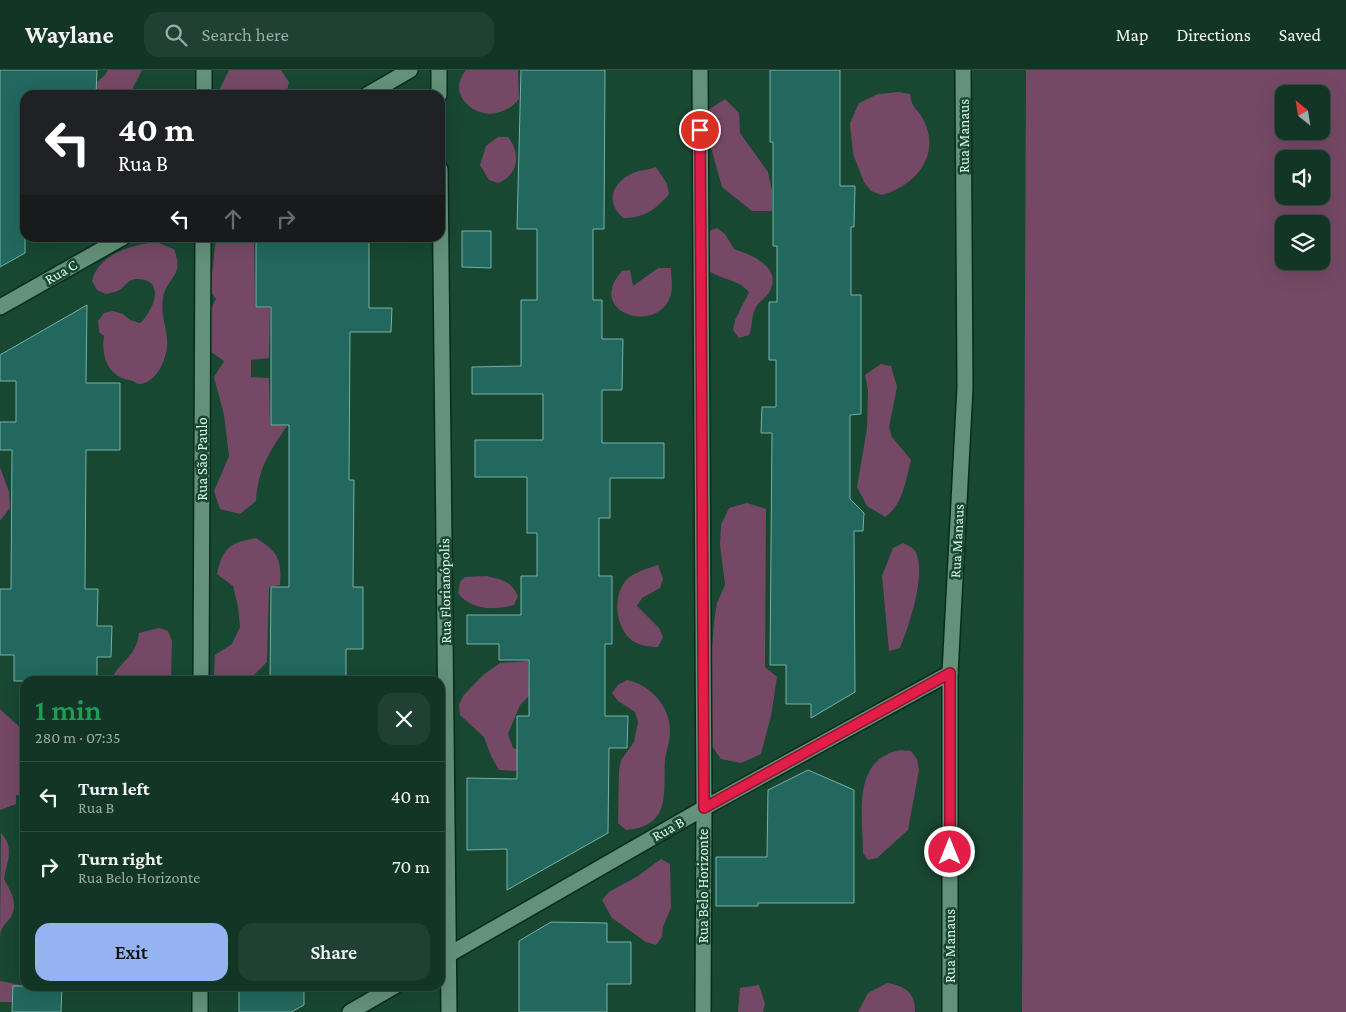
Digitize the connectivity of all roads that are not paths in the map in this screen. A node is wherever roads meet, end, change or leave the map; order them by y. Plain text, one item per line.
1 (204, 70) edge
2 (410, 70) edge
3 (439, 70) edge
4 (700, 70) edge
5 (963, 70) edge
6 (204, 90) edge
7 (376, 90) edge
8 (439, 90) edge
9 (115, 242) edge
10 (203, 242) edge
11 (440, 242) edge
12 (0, 307) edge
13 (950, 673) junction
14 (201, 676) edge
15 (443, 676) edge
16 (704, 808) junction
17 (445, 957) edge
18 (445, 969) edge
19 (200, 991) edge
20 (386, 991) edge
21 (200, 1012) edge
22 (350, 1012) edge
23 (449, 1012) edge
24 (702, 1012) edge
25 (950, 1012) edge

1 - 6 street
2 - 7 street
3 - 8 street
4 - 16 street, Rua Belo Horizonte
5 - 13 street, Rua Manaus
9 - 12 street, Rua C
10 - 14 street, Rua São Paulo
11 - 15 street, Rua Florianópolis
13 - 16 street, Rua B
13 - 25 street, Rua Manaus
16 - 17 street, Rua B
16 - 24 street, Rua Belo Horizonte
18 - 23 street, Rua Florianópolis
19 - 21 street
20 - 22 street

